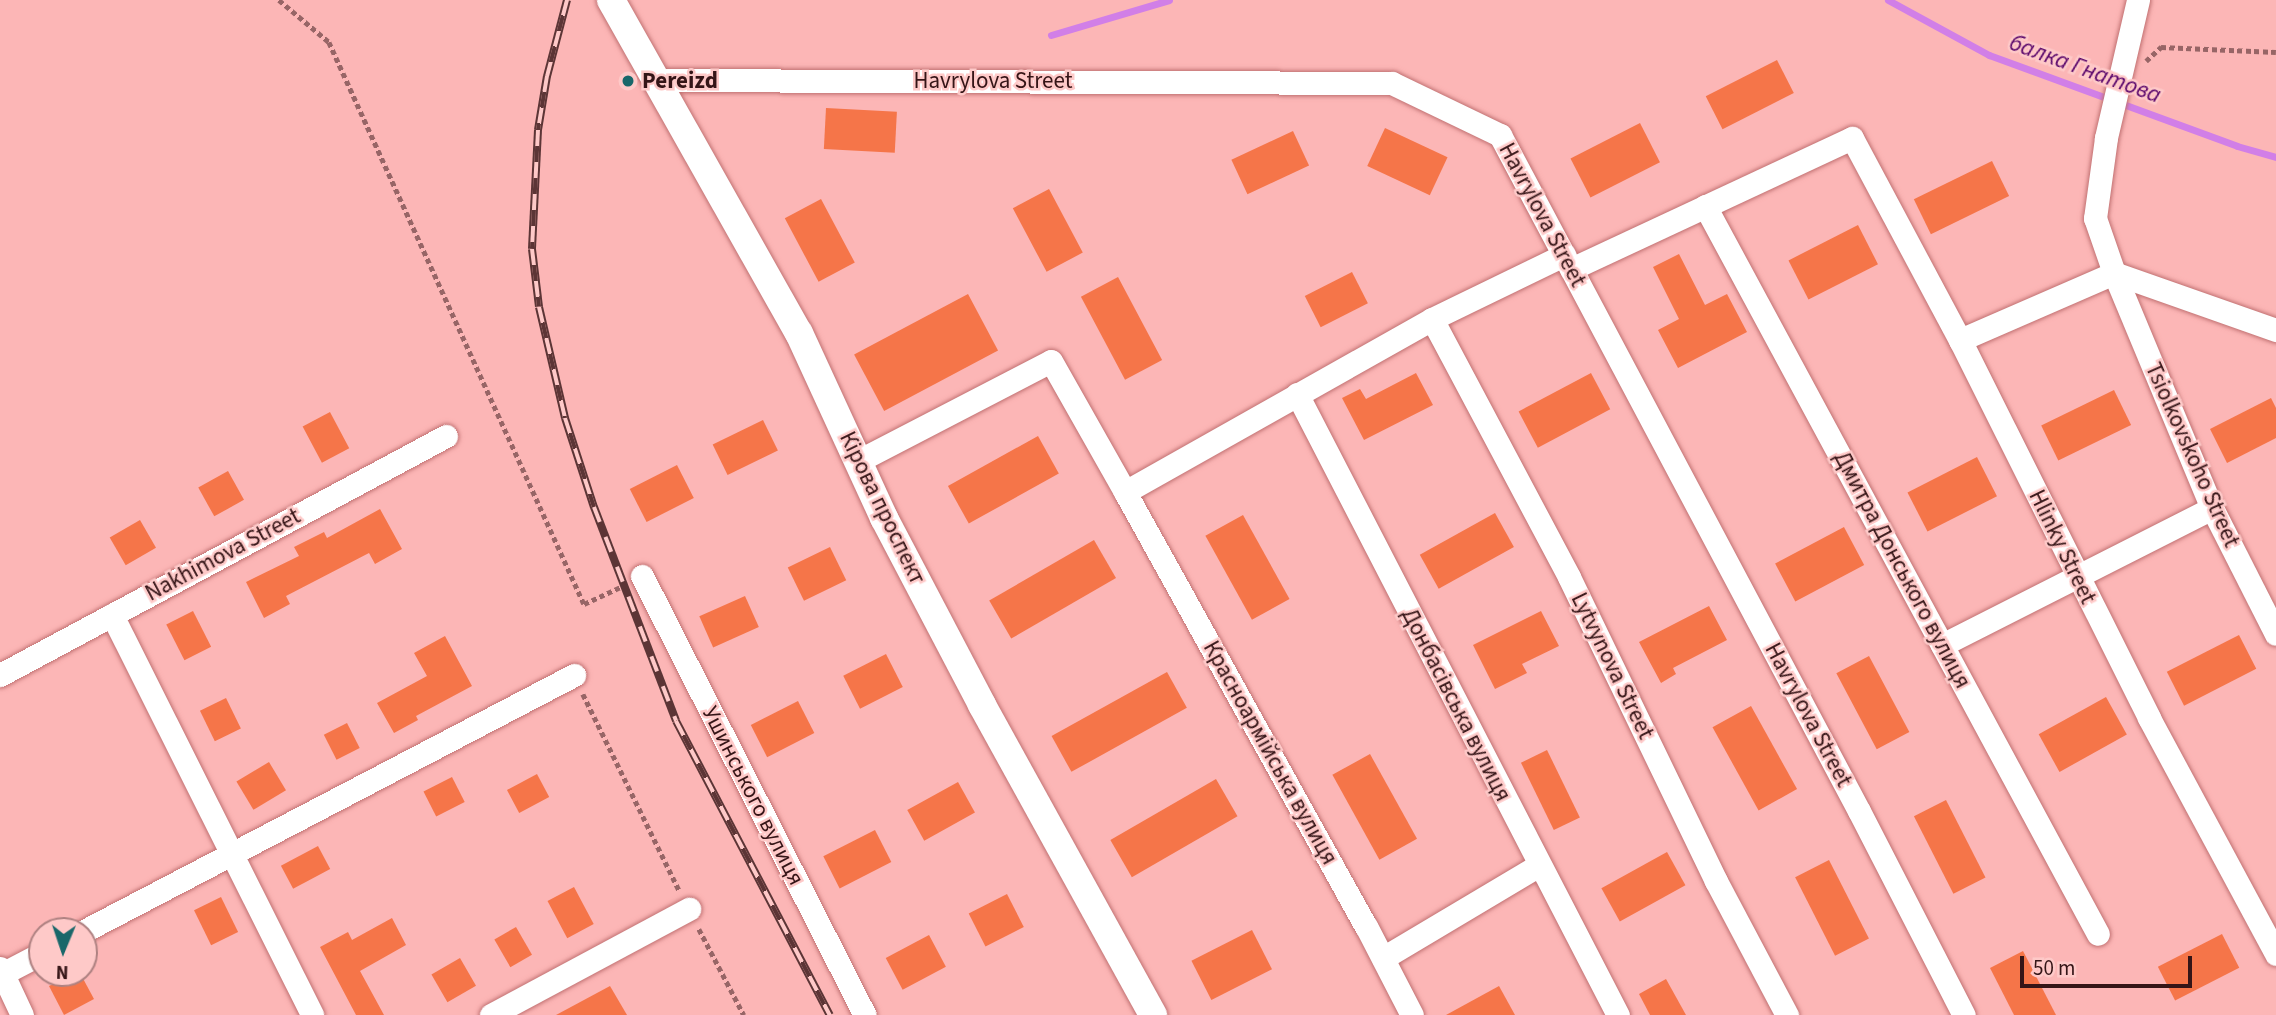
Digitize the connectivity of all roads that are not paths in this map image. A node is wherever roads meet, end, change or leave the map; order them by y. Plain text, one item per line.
1 (611, 0) edge
2 (2138, 0) edge
3 (655, 80) junction
4 (1706, 206) junction
5 (1567, 262) junction
6 (2114, 274) junction
7 (1432, 319) junction
8 (2276, 330) edge
9 (1960, 340) junction
10 (1297, 394) junction
11 (446, 436) dead end
12 (858, 461) junction
13 (1125, 492) junction
14 (2212, 508) junction
15 (2076, 575) junction
16 (642, 576) road end
17 (111, 615) junction
18 (2276, 634) edge
19 (1942, 645) junction
20 (0, 675) edge
21 (573, 675) road end
22 (231, 853) junction
23 (1539, 865) junction
24 (689, 909) road end
25 (98, 924) edge
26 (2098, 934) dead end
27 (2276, 954) edge
28 (1383, 958) junction
29 (28, 959) edge
30 (1, 972) edge
31 (22, 1015) edge
32 (312, 1015) edge
33 (491, 1015) edge
34 (865, 1015) edge
35 (1153, 1015) edge
36 (1412, 1015) edge
37 (1618, 1015) edge
38 (1787, 1015) edge
39 (1964, 1015) edge

1 - 3 street, Кірова проспект
2 - 6 street, Tsiolkovskoho Street
3 - 5 street, Havrylova Street
3 - 12 street, Кірова проспект
4 - 5 street
4 - 9 street, Hlinky Street
4 - 19 street, Дмитра Донського вулиця
5 - 7 street
5 - 39 street, Havrylova Street
6 - 8 street
6 - 9 street
6 - 14 street, Tsiolkovskoho Street
7 - 10 street
7 - 38 street, Lytvynova Street
9 - 15 street, Hlinky Street
10 - 13 street
10 - 23 street, Донбасівська вулиця
11 - 17 street, Nakhimova Street
12 - 13 street, Красноармійська вулиця
12 - 35 street, Кірова проспект
13 - 28 street, Красноармійська вулиця
14 - 15 street
14 - 18 street, Tsiolkovskoho Street
15 - 19 street
15 - 27 street, Hlinky Street
16 - 34 street, Ушинського вулиця
17 - 20 street, Nakhimova Street
17 - 22 street
19 - 26 street, Дмитра Донського вулиця
21 - 22 street
22 - 25 street
22 - 32 street
23 - 28 street
23 - 37 street, Донбасівська вулиця
24 - 33 street
28 - 36 street, Красноармійська вулиця
29 - 30 street
30 - 31 street

